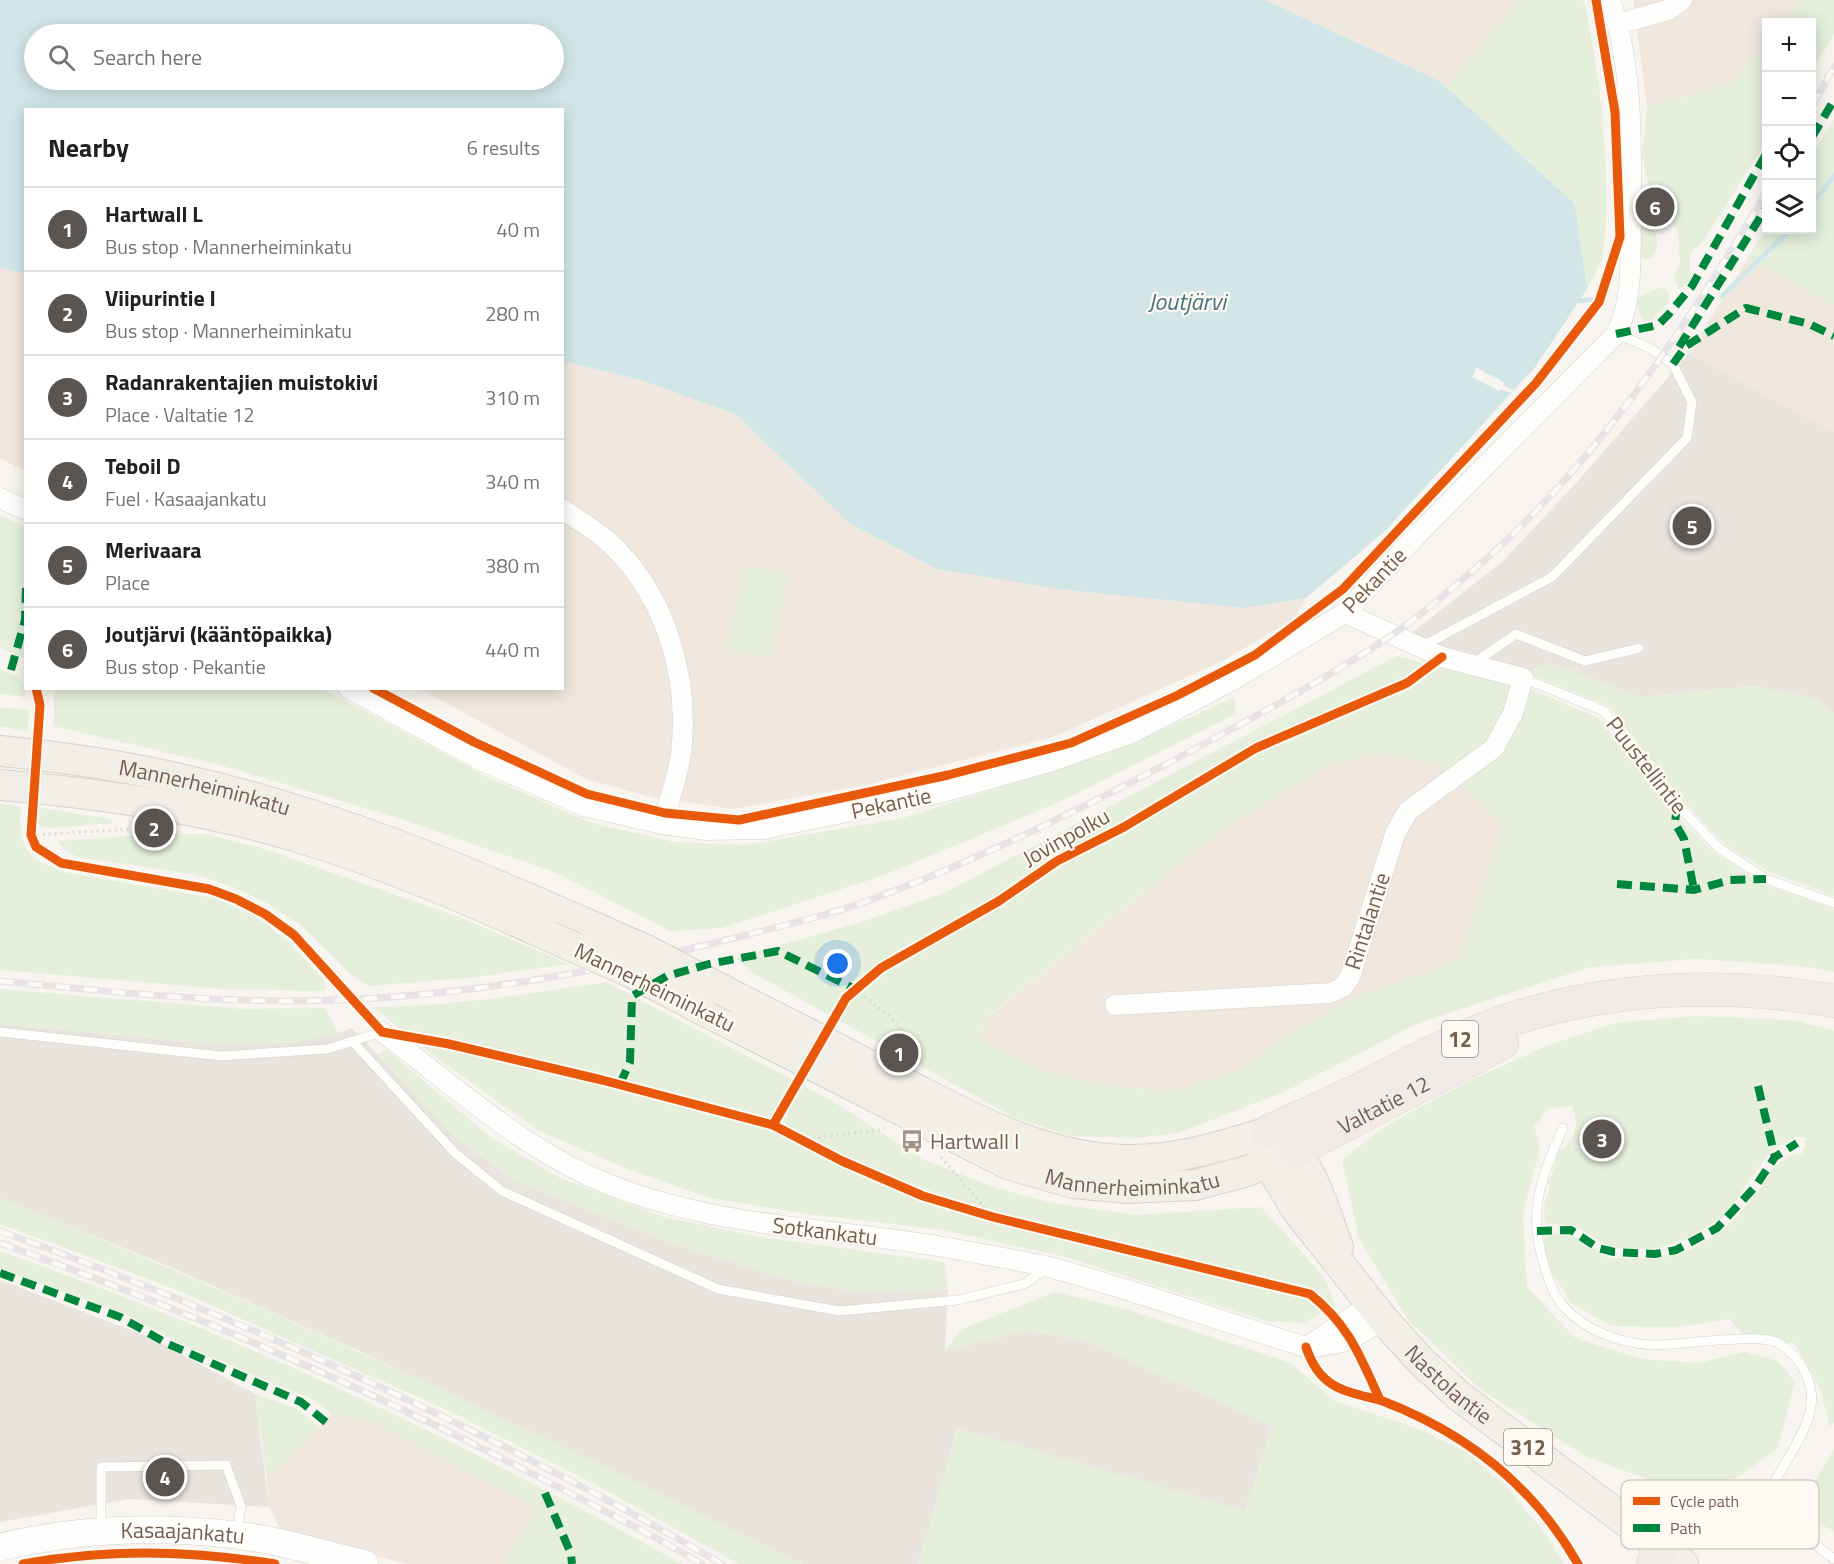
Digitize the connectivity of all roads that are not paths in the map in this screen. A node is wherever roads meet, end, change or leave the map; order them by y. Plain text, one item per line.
1 (1610, 0) edge
2 (1682, 0) edge
3 (1618, 24) junction
4 (1616, 334) junction
5 (0, 498) edge
6 (24, 509) edge
7 (564, 510) edge
8 (1345, 613) junction
9 (1419, 648) junction
10 (1639, 648) dead end
11 (1472, 664) junction
12 (1523, 678) junction
13 (352, 690) edge
14 (0, 751) edge
15 (0, 785) edge
16 (662, 824) junction
17 (1834, 903) edge
18 (1605, 999) junction
19 (1834, 1001) edge
20 (1115, 1005) dead end
21 (0, 1032) edge
22 (382, 1032) joint
23 (352, 1041) junction
24 (1563, 1128) dead end
25 (1277, 1148) junction
26 (1048, 1267) junction
27 (1377, 1311) junction
28 (1776, 1480) edge
29 (1621, 1523) edge
30 (101, 1529) junction
31 (237, 1535) junction
32 (0, 1547) edge
33 (1819, 1548) edge
34 (1834, 1559) edge
35 (333, 1560) edge
36 (365, 1564) edge

1 - 3 street, Pekantie
2 - 3 street
3 - 4 street, Pekantie
4 - 8 street, Pekantie
4 - 9 lane
5 - 6 street
7 - 16 street
8 - 9 street, Puustellintie
8 - 16 street, Pekantie
9 - 11 street, Puustellintie
10 - 11 lane
11 - 12 street, Puustellintie
12 - 17 lane, Puustellintie
12 - 20 street, Rintalantie
13 - 16 street, Pekantie
14 - 25 main road, Mannerheiminkatu, bridge
15 - 25 main road, Mannerheiminkatu, bridge
18 - 19 highway, Valtatie 12 / 12
18 - 25 highway, Valtatie 12 / 12
18 - 25 highway, Valtatie 12 / 12
21 - 23 lane
22 - 23 lane
22 - 26 street, Sotkankatu
23 - 26 lane
24 - 28 lane
25 - 27 main road, Nastolantie / 312
26 - 27 street, Sotkankatu
27 - 29 main road, Nastolantie / 312
30 - 31 street, Kasaajankatu
30 - 31 lane
30 - 32 street, Kasaajankatu
31 - 35 street, Kasaajankatu
33 - 34 lane
35 - 36 street, Kasaajankatu

